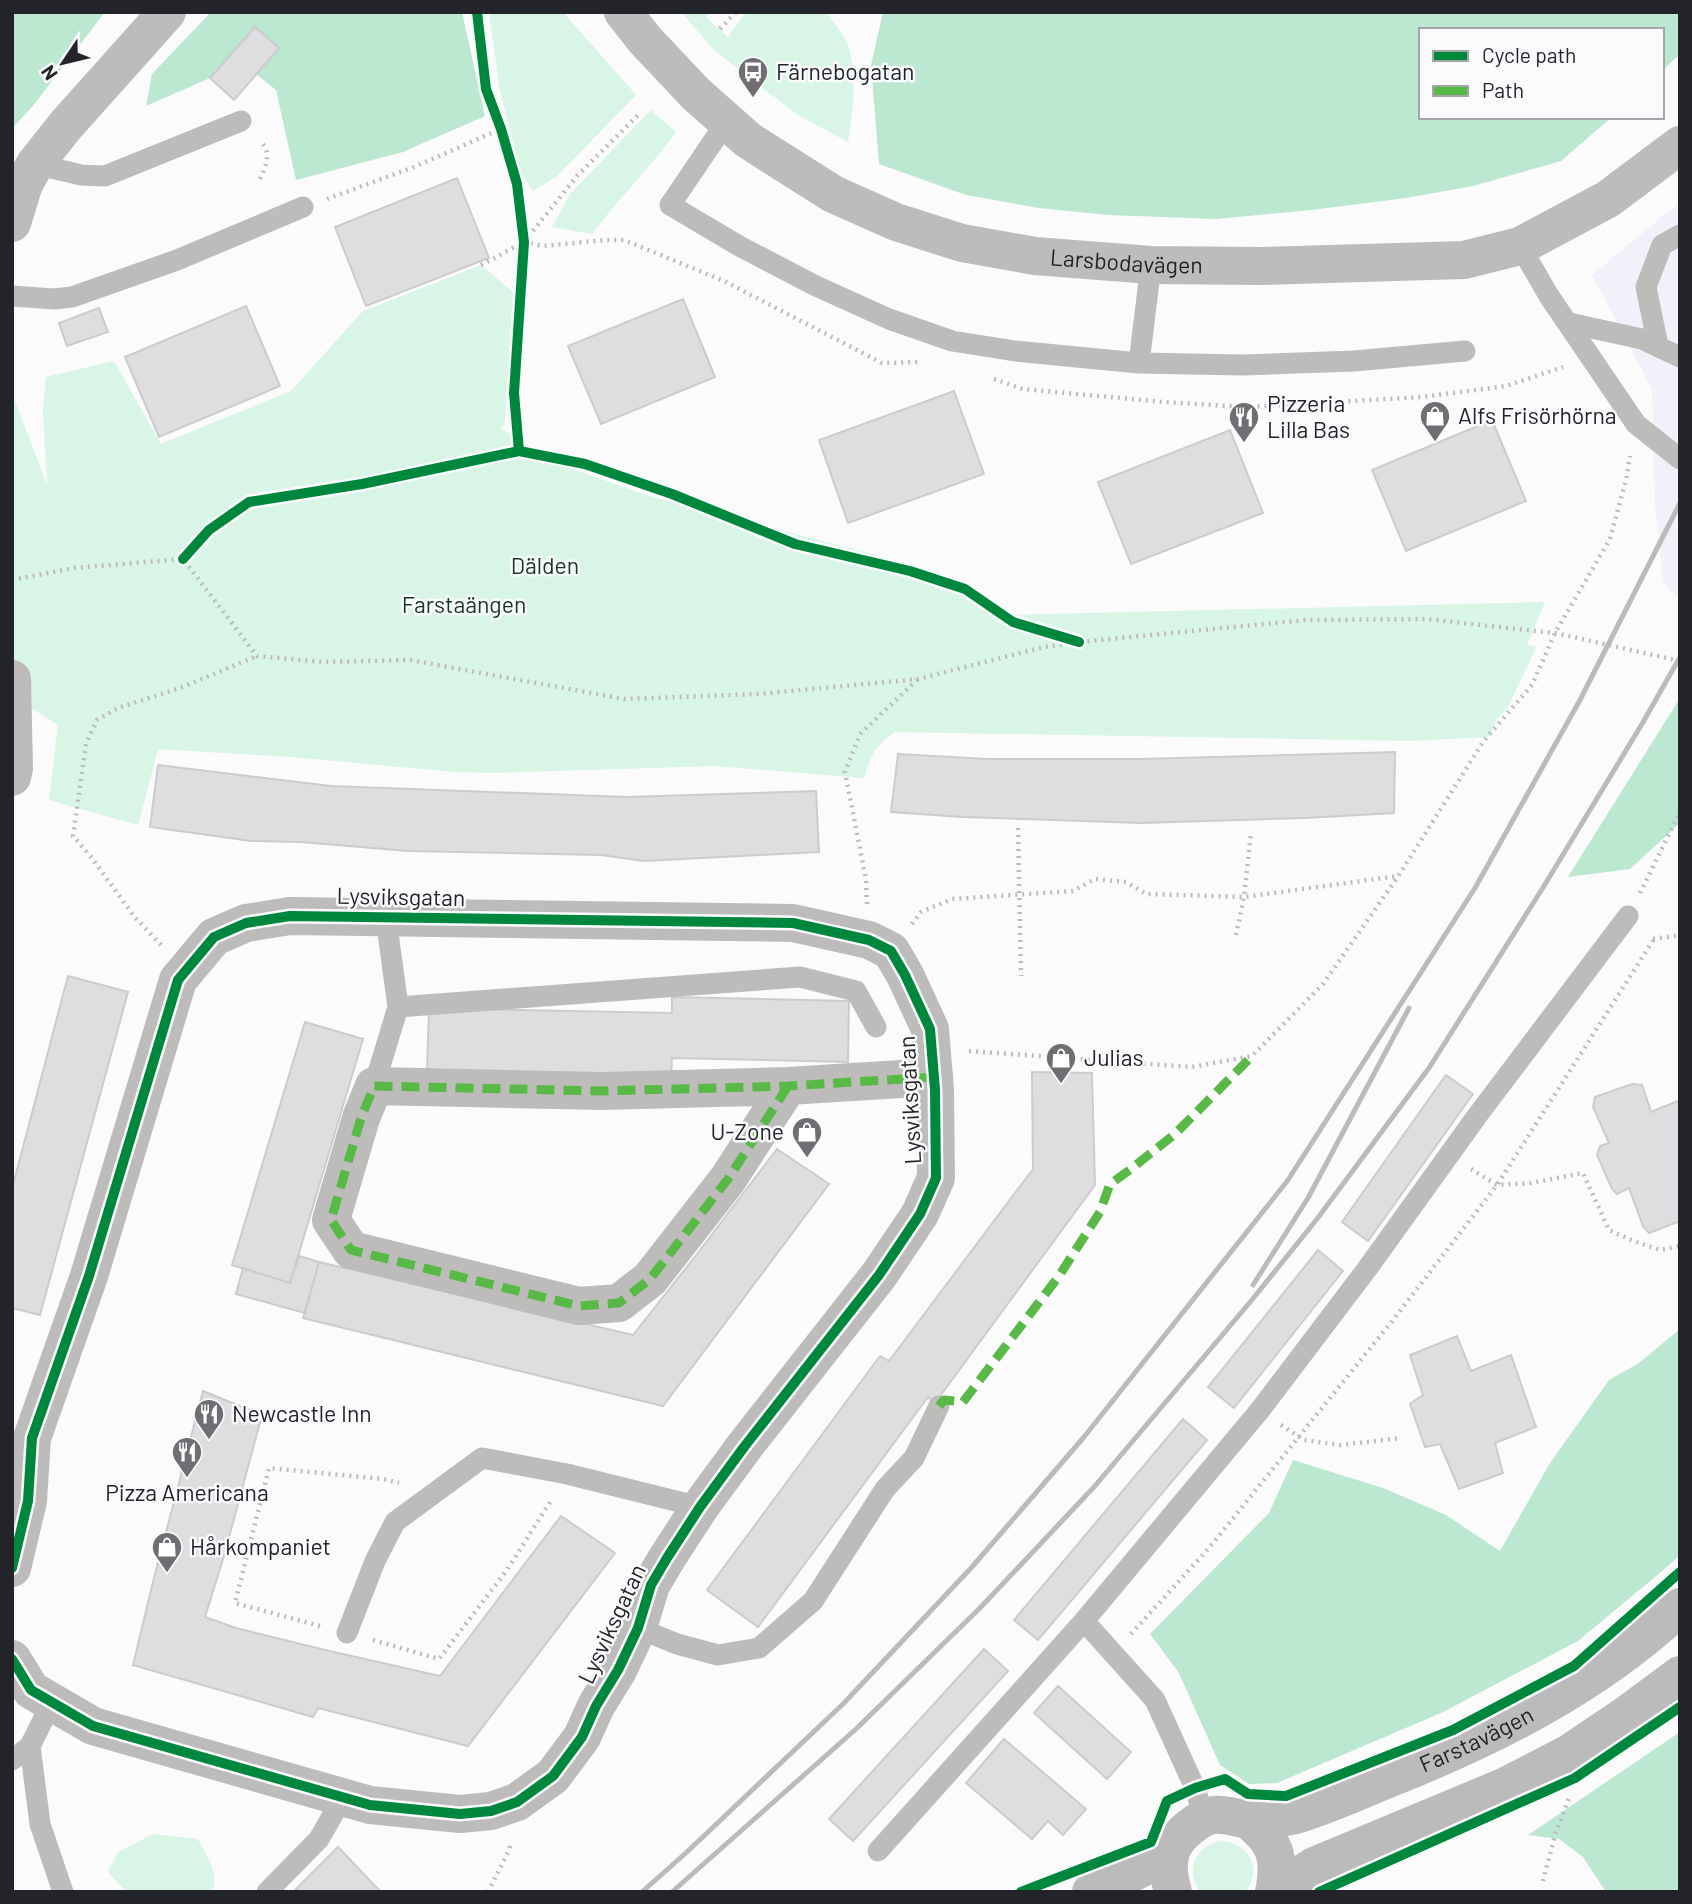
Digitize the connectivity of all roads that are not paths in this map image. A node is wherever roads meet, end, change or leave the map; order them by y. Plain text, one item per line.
1 (167, 12) edge
2 (623, 12) edge
3 (241, 121) road end
4 (727, 121) junction
5 (1680, 145) edge
6 (35, 164) junction
7 (303, 207) road end
8 (12, 223) edge
9 (1680, 235) edge
10 (1520, 246) junction
11 (1152, 265) junction
12 (12, 296) edge
13 (1569, 323) junction
14 (1658, 346) junction
15 (1465, 351) dead end
16 (1680, 357) edge
17 (1139, 363) junction
18 (1680, 459) edge
19 (12, 680) edge
20 (12, 777) edge
21 (1628, 916) road end
22 (386, 918) junction
23 (398, 1007) junction
24 (876, 1027) dead end
25 (933, 1063) junction
26 (374, 1086) junction
27 (788, 1086) junction
28 (939, 1406) dead end
29 (22, 1435) edge
30 (700, 1507) junction
31 (12, 1568) edge
32 (1680, 1607) edge
33 (1084, 1621) junction
34 (638, 1628) junction
35 (347, 1633) road end
36 (1680, 1675) edge
37 (25, 1681) edge
38 (30, 1746) junction
39 (12, 1760) edge
40 (343, 1797) junction
41 (1204, 1818) junction
42 (1248, 1820) junction
43 (878, 1851) dead end
44 (1170, 1854) junction
45 (63, 1892) edge
46 (267, 1892) edge
47 (1091, 1892) edge
48 (1173, 1892) edge
49 (1274, 1892) edge

1 - 6 street
2 - 4 street, Larsbodavägen
3 - 6 lane
4 - 11 street, Larsbodavägen
4 - 17 lane
5 - 10 street, Larsbodavägen
6 - 8 street
7 - 12 lane
9 - 14 lane
10 - 11 street, Larsbodavägen
10 - 13 lane
11 - 17 lane
13 - 14 lane
13 - 18 lane
14 - 16 lane
15 - 17 lane
19 - 20 street
21 - 33 lane
22 - 23 lane
22 - 25 street, Lysviksgatan
22 - 29 street, Lysviksgatan
23 - 24 lane
23 - 26 lane
25 - 27 street, Lysviksgatan
25 - 30 street, Lysviksgatan
26 - 27 street, Lysviksgatan
26 - 27 street
28 - 34 lane
29 - 31 street, Lysviksgatan
30 - 34 street, Lysviksgatan
30 - 35 lane
32 - 42 street, Farstavägen
33 - 41 lane
33 - 43 lane
34 - 40 street, Lysviksgatan
36 - 49 street
37 - 38 lane
37 - 40 street, Lysviksgatan
38 - 39 lane
38 - 45 lane
40 - 46 lane
41 - 42 street, Farstavägen
41 - 44 street
42 - 49 street
44 - 47 street
44 - 48 street

